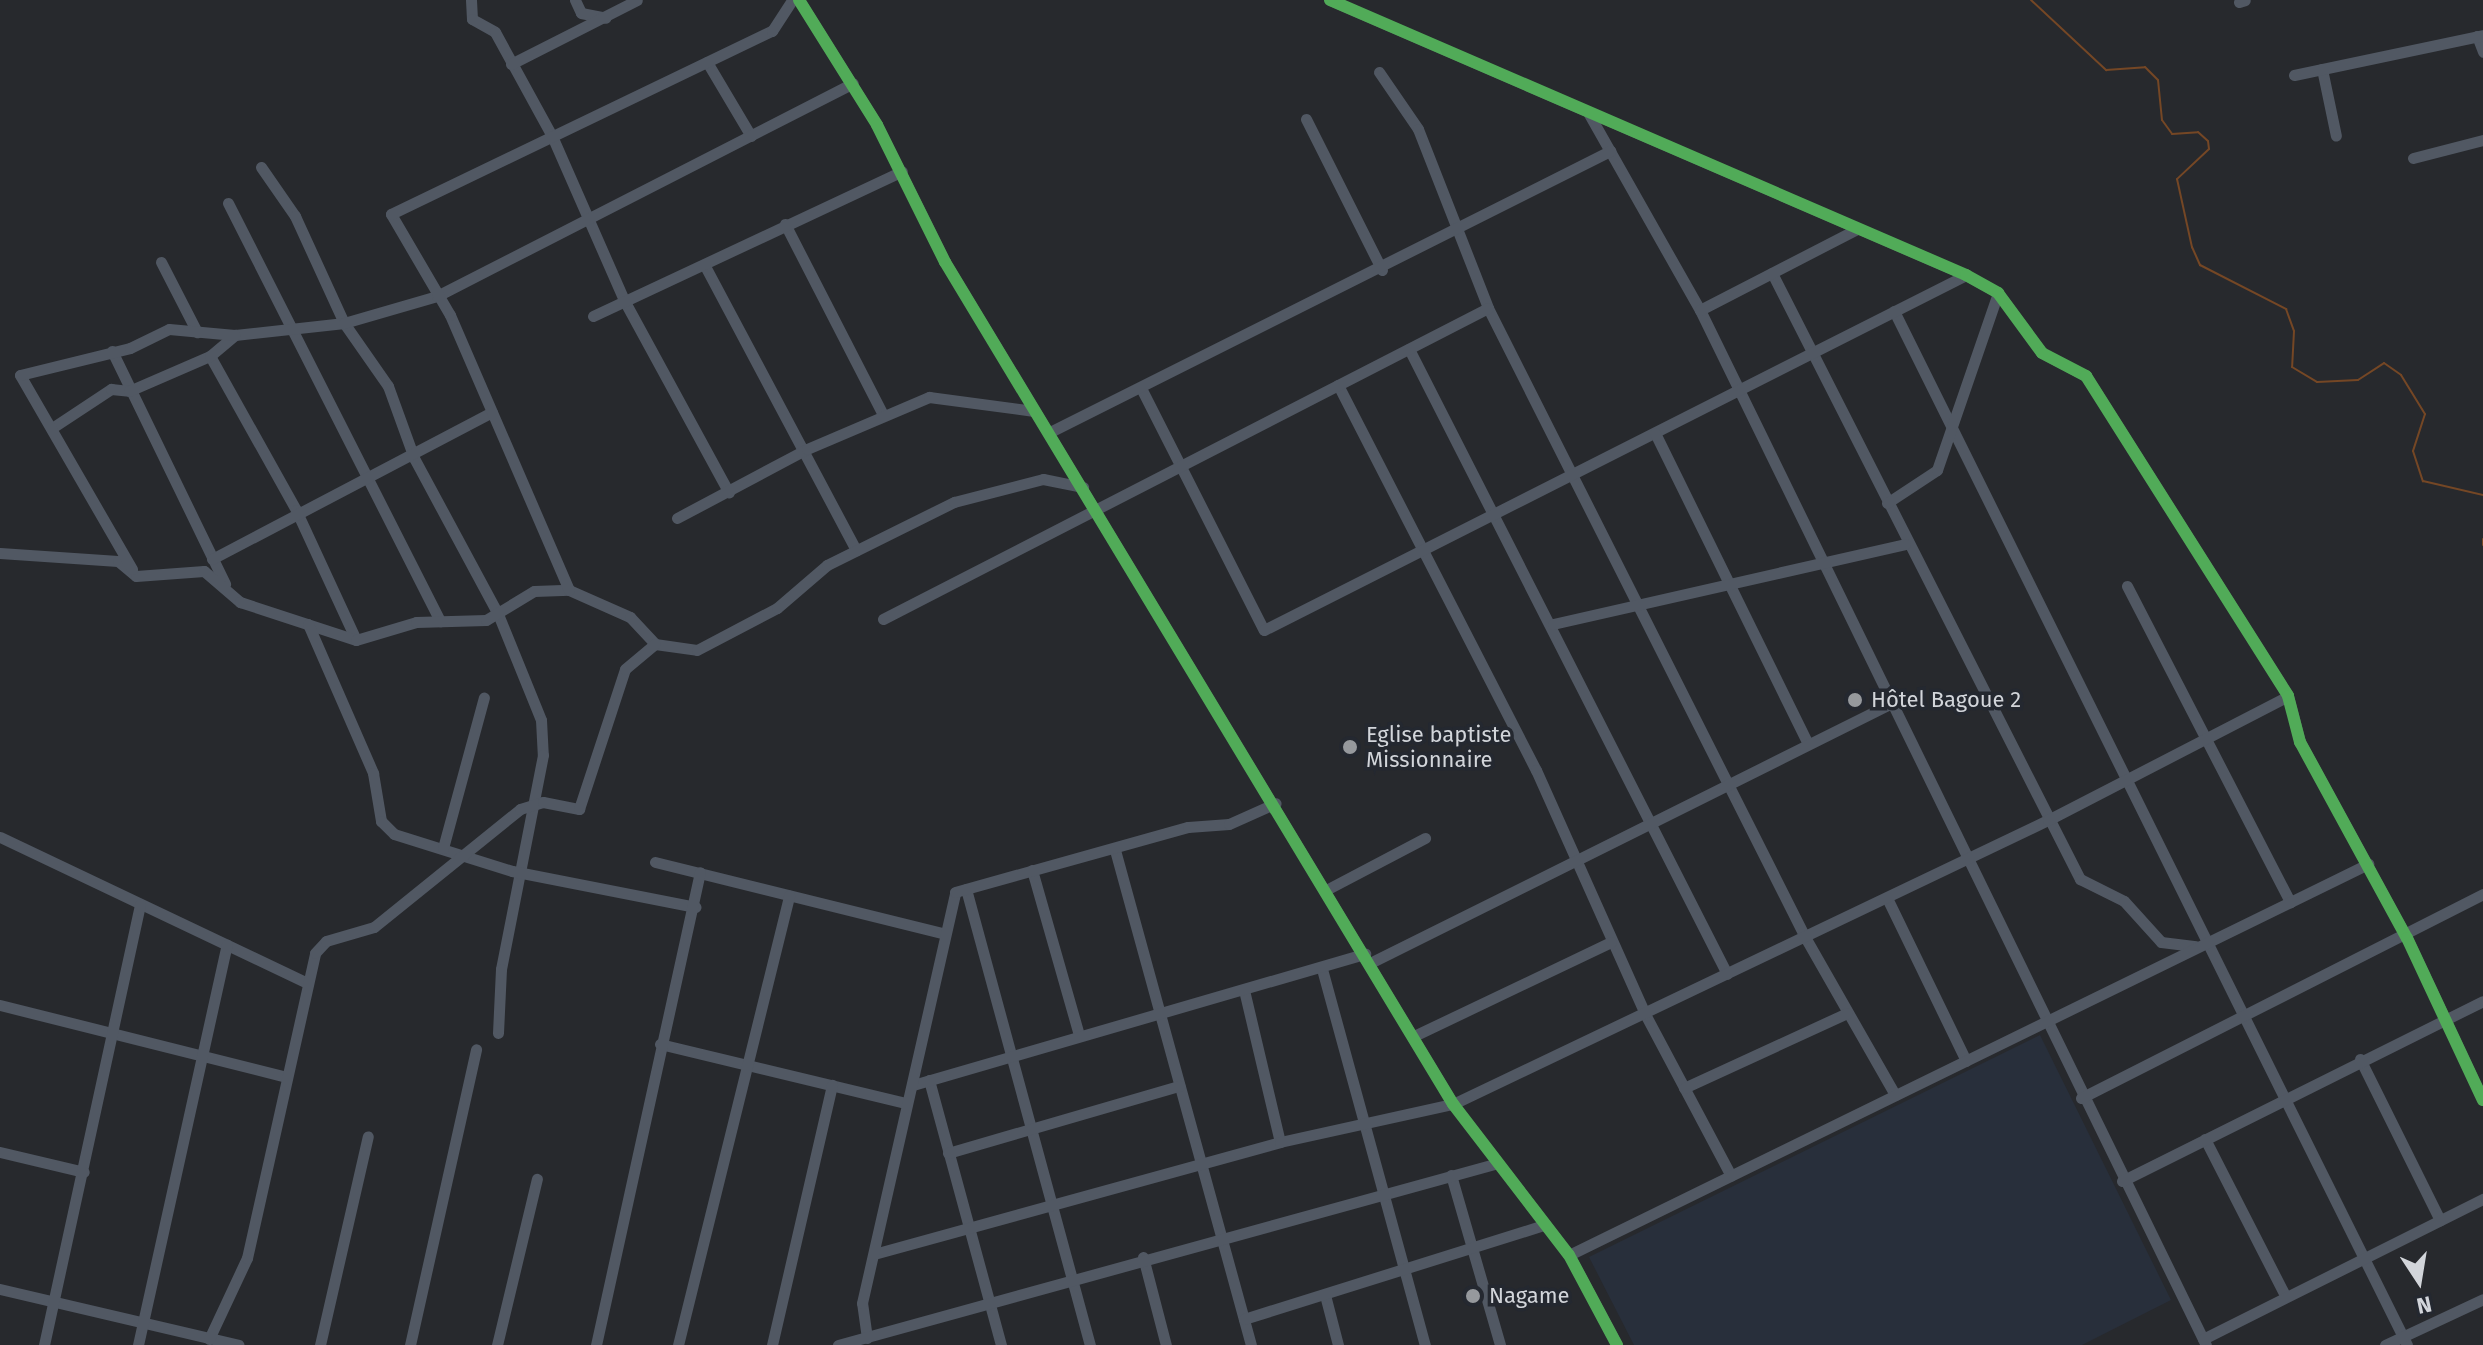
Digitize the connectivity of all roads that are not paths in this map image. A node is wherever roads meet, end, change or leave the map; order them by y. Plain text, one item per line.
1 (471, 0) edge
2 (575, 0) edge
3 (637, 0) edge
4 (792, 0) edge
5 (799, 0) edge
6 (1330, 0) edge
7 (607, 18) junction
8 (2480, 35) edge
9 (2483, 52) edge
10 (707, 62) junction
11 (511, 64) junction
12 (2322, 69) junction
13 (1379, 72) dead end
14 (2294, 75) dead end
15 (853, 83) junction
16 (1589, 114) junction
17 (1306, 119) dead end
18 (552, 136) junction
19 (751, 136) junction
20 (2336, 136) dead end
21 (2483, 140) edge
22 (1610, 151) junction
23 (2413, 158) dead end
24 (261, 167) dead end
25 (902, 171) junction
26 (228, 203) dead end
27 (590, 217) junction
28 (785, 224) junction
29 (1857, 229) junction
30 (1454, 234) junction
31 (161, 262) dead end
32 (705, 266) junction
33 (1382, 270) junction
34 (1772, 273) junction
35 (1966, 275) junction
36 (1998, 293) junction
37 (437, 296) junction
38 (625, 302) junction
39 (1488, 308) junction
40 (1700, 310) junction
41 (1894, 311) junction
42 (593, 316) dead end
43 (344, 323) junction
44 (295, 330) junction
45 (197, 332) junction
46 (235, 335) junction
47 (1409, 349) junction
48 (112, 351) junction
49 (1812, 353) junction
50 (210, 356) junction
51 (1338, 385) junction
52 (1141, 388) junction
53 (129, 391) junction
54 (1737, 391) junction
55 (1034, 411) junction
56 (492, 412) junction
57 (883, 415) junction
58 (52, 428) junction
59 (1050, 432) junction
60 (1655, 433) junction
61 (1955, 433) junction
62 (807, 449) junction
63 (414, 458) junction
64 (1181, 466) junction
65 (1575, 473) junction
66 (367, 478) junction
67 (1083, 487) junction
68 (729, 493) junction
69 (1887, 503) junction
70 (1097, 509) junction
71 (296, 510) junction
72 (1496, 513) junction
73 (677, 518) dead end
74 (1905, 544) junction
75 (856, 550) junction
76 (1420, 552) junction
77 (0, 553) edge
78 (212, 559) junction
79 (1821, 564) junction
80 (136, 576) junction
81 (1732, 583) junction
82 (2127, 586) dead end
83 (227, 588) junction
84 (569, 590) junction
85 (1642, 602) junction
86 (498, 614) junction
87 (883, 619) dead end
88 (440, 621) junction
89 (308, 624) junction
90 (1553, 624) junction
91 (356, 640) junction
92 (655, 644) junction
93 (2288, 696) junction
94 (484, 697) dead end
95 (1890, 704) junction
96 (2206, 740) junction
97 (1807, 742) junction
98 (1728, 780) junction
99 (2128, 780) junction
100 (532, 803) junction
101 (1276, 803) junction
102 (2048, 820) junction
103 (1650, 821) junction
104 (0, 837) edge
105 (1425, 838) dead end
106 (443, 848) junction
107 (1115, 850) junction
108 (464, 854) junction
109 (1966, 859) junction
110 (1576, 860) junction
111 (655, 862) dead end
112 (2368, 864) junction
113 (1032, 870) junction
114 (700, 872) junction
115 (518, 873) junction
116 (966, 889) junction
117 (1326, 890) junction
118 (2483, 894) edge
119 (789, 895) junction
120 (1887, 898) junction
121 (2290, 902) junction
122 (140, 904) junction
123 (695, 907) junction
124 (941, 933) junction
125 (1805, 937) junction
126 (2407, 938) junction
127 (1611, 942) junction
128 (2204, 944) junction
129 (227, 945) junction
130 (1367, 958) junction
131 (1322, 969) junction
132 (1727, 974) junction
133 (306, 982) junction
134 (1244, 990) junction
135 (2483, 1001) edge
136 (0, 1005) edge
137 (1160, 1012) junction
138 (1847, 1013) junction
139 (1645, 1014) junction
140 (2245, 1018) junction
141 (2446, 1020) junction
142 (2045, 1022) junction
143 (498, 1033) dead end
144 (116, 1034) junction
145 (1079, 1035) junction
146 (1416, 1035) junction
147 (660, 1044) junction
148 (476, 1049) dead end
149 (199, 1055) junction
150 (1009, 1055) junction
151 (2360, 1059) junction
152 (1966, 1061) junction
153 (742, 1064) junction
154 (286, 1077) junction
155 (929, 1080) junction
156 (832, 1085) junction
157 (913, 1085) junction
158 (1179, 1086) junction
159 (1684, 1088) junction
160 (2481, 1093) edge
161 (1895, 1095) junction
162 (2081, 1098) junction
163 (2281, 1100) junction
164 (906, 1103) junction
165 (1453, 1104) junction
166 (1365, 1122) junction
167 (1030, 1128) junction
168 (368, 1136) dead end
169 (2205, 1139) junction
170 (1280, 1142) junction
171 (0, 1152) edge
172 (948, 1153) junction
173 (1199, 1164) junction
174 (1494, 1164) junction
175 (84, 1172) junction
176 (1451, 1175) junction
177 (1731, 1176) junction
178 (537, 1179) dead end
179 (2122, 1181) junction
180 (1383, 1193) junction
181 (2483, 1199) edge
182 (1052, 1206) junction
183 (2440, 1220) junction
184 (1544, 1225) junction
185 (970, 1230) junction
186 (1221, 1236) junction
187 (1473, 1248) junction
188 (874, 1254) junction
189 (1569, 1255) junction
190 (1143, 1257) junction
191 (2364, 1260) junction
192 (1403, 1269) junction
193 (1070, 1276) junction
194 (0, 1289) edge
195 (1325, 1295) junction
196 (2285, 1295) junction
197 (990, 1298) junction
198 (2483, 1300) edge
199 (54, 1302) junction
200 (1244, 1319) junction
201 (143, 1323) junction
202 (867, 1338) junction
203 (209, 1339) junction
204 (2405, 1340) edge
205 (2204, 1342) edge
206 (234, 1344) edge
207 (44, 1345) edge
208 (138, 1345) edge
209 (320, 1345) edge
210 (410, 1345) edge
211 (497, 1345) edge
212 (596, 1345) edge
213 (678, 1345) edge
214 (772, 1345) edge
215 (838, 1345) edge
216 (1001, 1345) edge
217 (1090, 1345) edge
218 (1166, 1345) edge
219 (1251, 1345) edge
220 (1338, 1345) edge
221 (1425, 1345) edge
222 (1500, 1345) edge
223 (1617, 1345) edge
224 (2385, 1345) edge

1 - 11 street
2 - 7 street
3 - 7 street
4 - 10 street
5 - 15 street
6 - 16 street
7 - 11 street
8 - 9 street
8 - 12 street
10 - 18 street
10 - 19 street
11 - 18 street
12 - 14 street
12 - 20 street
13 - 30 street
15 - 19 street
15 - 25 street
16 - 22 street
16 - 29 street
17 - 33 street
18 - 27 street
18 - 37 street
19 - 27 street
21 - 23 street
22 - 30 street
22 - 40 street
24 - 43 street
25 - 28 street
25 - 55 street
26 - 44 street
27 - 37 street
27 - 38 street
28 - 32 street
28 - 57 street
29 - 34 street
29 - 35 street
30 - 33 street
30 - 39 street
31 - 45 street
32 - 38 street
32 - 62 street
33 - 52 street
34 - 40 street
34 - 49 street
35 - 36 street
35 - 41 street
36 - 61 street
36 - 93 street
37 - 43 street
37 - 56 street
38 - 42 street
38 - 68 street
39 - 47 street
39 - 65 street
40 - 54 street
41 - 49 street
41 - 61 street
43 - 44 street
43 - 63 street
44 - 46 street
44 - 66 street
45 - 46 street
45 - 48 street
46 - 50 street
47 - 51 street
47 - 72 street
48 - 53 street
48 - 58 street
49 - 54 street
49 - 69 street
50 - 53 street
50 - 71 street
51 - 64 street
51 - 76 street
52 - 59 street
52 - 64 street
53 - 58 street
53 - 78 street
54 - 60 street
54 - 79 street
55 - 57 street
55 - 59 street
56 - 63 street
56 - 84 street
57 - 62 street
58 - 80 street
59 - 67 street
60 - 65 street
60 - 81 street
61 - 69 street
61 - 99 street
62 - 68 street
62 - 75 street
63 - 66 street
63 - 86 street
64 - 70 street
64 - 76 street
65 - 72 street
65 - 85 street
66 - 71 street
66 - 88 street
67 - 70 street
67 - 75 street
68 - 73 street
69 - 74 street
70 - 87 street
70 - 101 street
71 - 78 street
71 - 91 street
72 - 76 street
72 - 90 street
74 - 79 street
74 - 102 street
75 - 92 street
76 - 110 street
77 - 80 street
78 - 83 street
79 - 81 street
79 - 95 street
80 - 83 street
81 - 85 street
81 - 97 street
82 - 96 street
83 - 89 street
84 - 86 street
84 - 92 street
85 - 90 street
85 - 98 street
86 - 88 street
86 - 100 street
88 - 91 street
89 - 91 street
89 - 106 street
90 - 103 street
92 - 100 street
93 - 96 street
93 - 112 street
94 - 106 street
95 - 97 street
95 - 109 street
96 - 99 street
96 - 121 street
97 - 98 street
98 - 103 street
98 - 125 street
99 - 102 street
99 - 128 street
100 - 108 street
100 - 115 street
101 - 107 street
101 - 117 street
102 - 109 street
102 - 128 street
103 - 110 street
103 - 132 street
104 - 122 street
105 - 117 street
106 - 108 street
107 - 113 street
107 - 137 street
108 - 115 street
108 - 133 street
109 - 120 street
109 - 142 street
110 - 127 street
110 - 130 street
111 - 114 street
112 - 121 street
112 - 126 street
113 - 116 street
113 - 145 street
114 - 119 street
114 - 123 street
115 - 123 street
115 - 143 street
116 - 124 street
116 - 150 street
117 - 130 street
118 - 126 street
119 - 124 street
119 - 153 street
120 - 125 street
120 - 152 street
121 - 128 street
122 - 129 street
122 - 144 street
123 - 147 street
124 - 157 street
125 - 132 street
125 - 138 street
126 - 140 street
126 - 141 street
127 - 139 street
127 - 146 street
128 - 140 street
128 - 142 street
129 - 133 street
129 - 149 street
130 - 131 street
130 - 146 street
131 - 134 street
131 - 166 street
132 - 139 street
133 - 154 street
134 - 137 street
134 - 170 street
135 - 141 street
136 - 144 street
137 - 145 street
137 - 158 street
138 - 159 street
138 - 161 street
139 - 159 street
139 - 165 street
140 - 162 street
140 - 163 street
141 - 151 street
141 - 160 street
142 - 152 street
142 - 162 street
144 - 149 street
144 - 175 street
145 - 150 street
146 - 165 street
147 - 153 street
147 - 212 street
148 - 210 street
149 - 154 street
149 - 201 street
150 - 155 street
150 - 167 street
151 - 163 street
151 - 183 street
152 - 161 street
153 - 156 street
153 - 213 street
154 - 203 street
155 - 157 street
155 - 172 street
156 - 164 street
156 - 214 street
157 - 164 street
158 - 167 street
158 - 173 street
159 - 177 street
161 - 177 street
162 - 179 street
163 - 169 street
163 - 191 street
164 - 188 street
165 - 166 street
165 - 174 street
166 - 170 street
166 - 180 street
167 - 172 street
167 - 182 street
168 - 209 street
169 - 179 street
169 - 196 street
170 - 173 street
171 - 175 street
172 - 185 street
173 - 182 street
173 - 186 street
174 - 176 street
174 - 184 street
175 - 199 street
176 - 180 street
176 - 187 street
177 - 189 street
178 - 211 street
179 - 205 street
180 - 186 street
180 - 192 street
181 - 183 street
182 - 185 street
182 - 193 street
183 - 191 street
184 - 187 street
184 - 189 street
185 - 188 street
185 - 197 street
186 - 190 street
186 - 200 street
187 - 192 street
187 - 222 street
188 - 202 street
189 - 223 street
190 - 193 street
190 - 218 street
191 - 196 street
191 - 204 street
192 - 195 street
192 - 221 street
193 - 197 street
193 - 217 street
194 - 199 street
195 - 200 street
195 - 220 street
196 - 205 street
197 - 202 street
197 - 216 street
198 - 204 street
199 - 201 street
199 - 207 street
200 - 219 street
201 - 203 street
201 - 208 street
202 - 215 street
203 - 206 street
204 - 224 street

